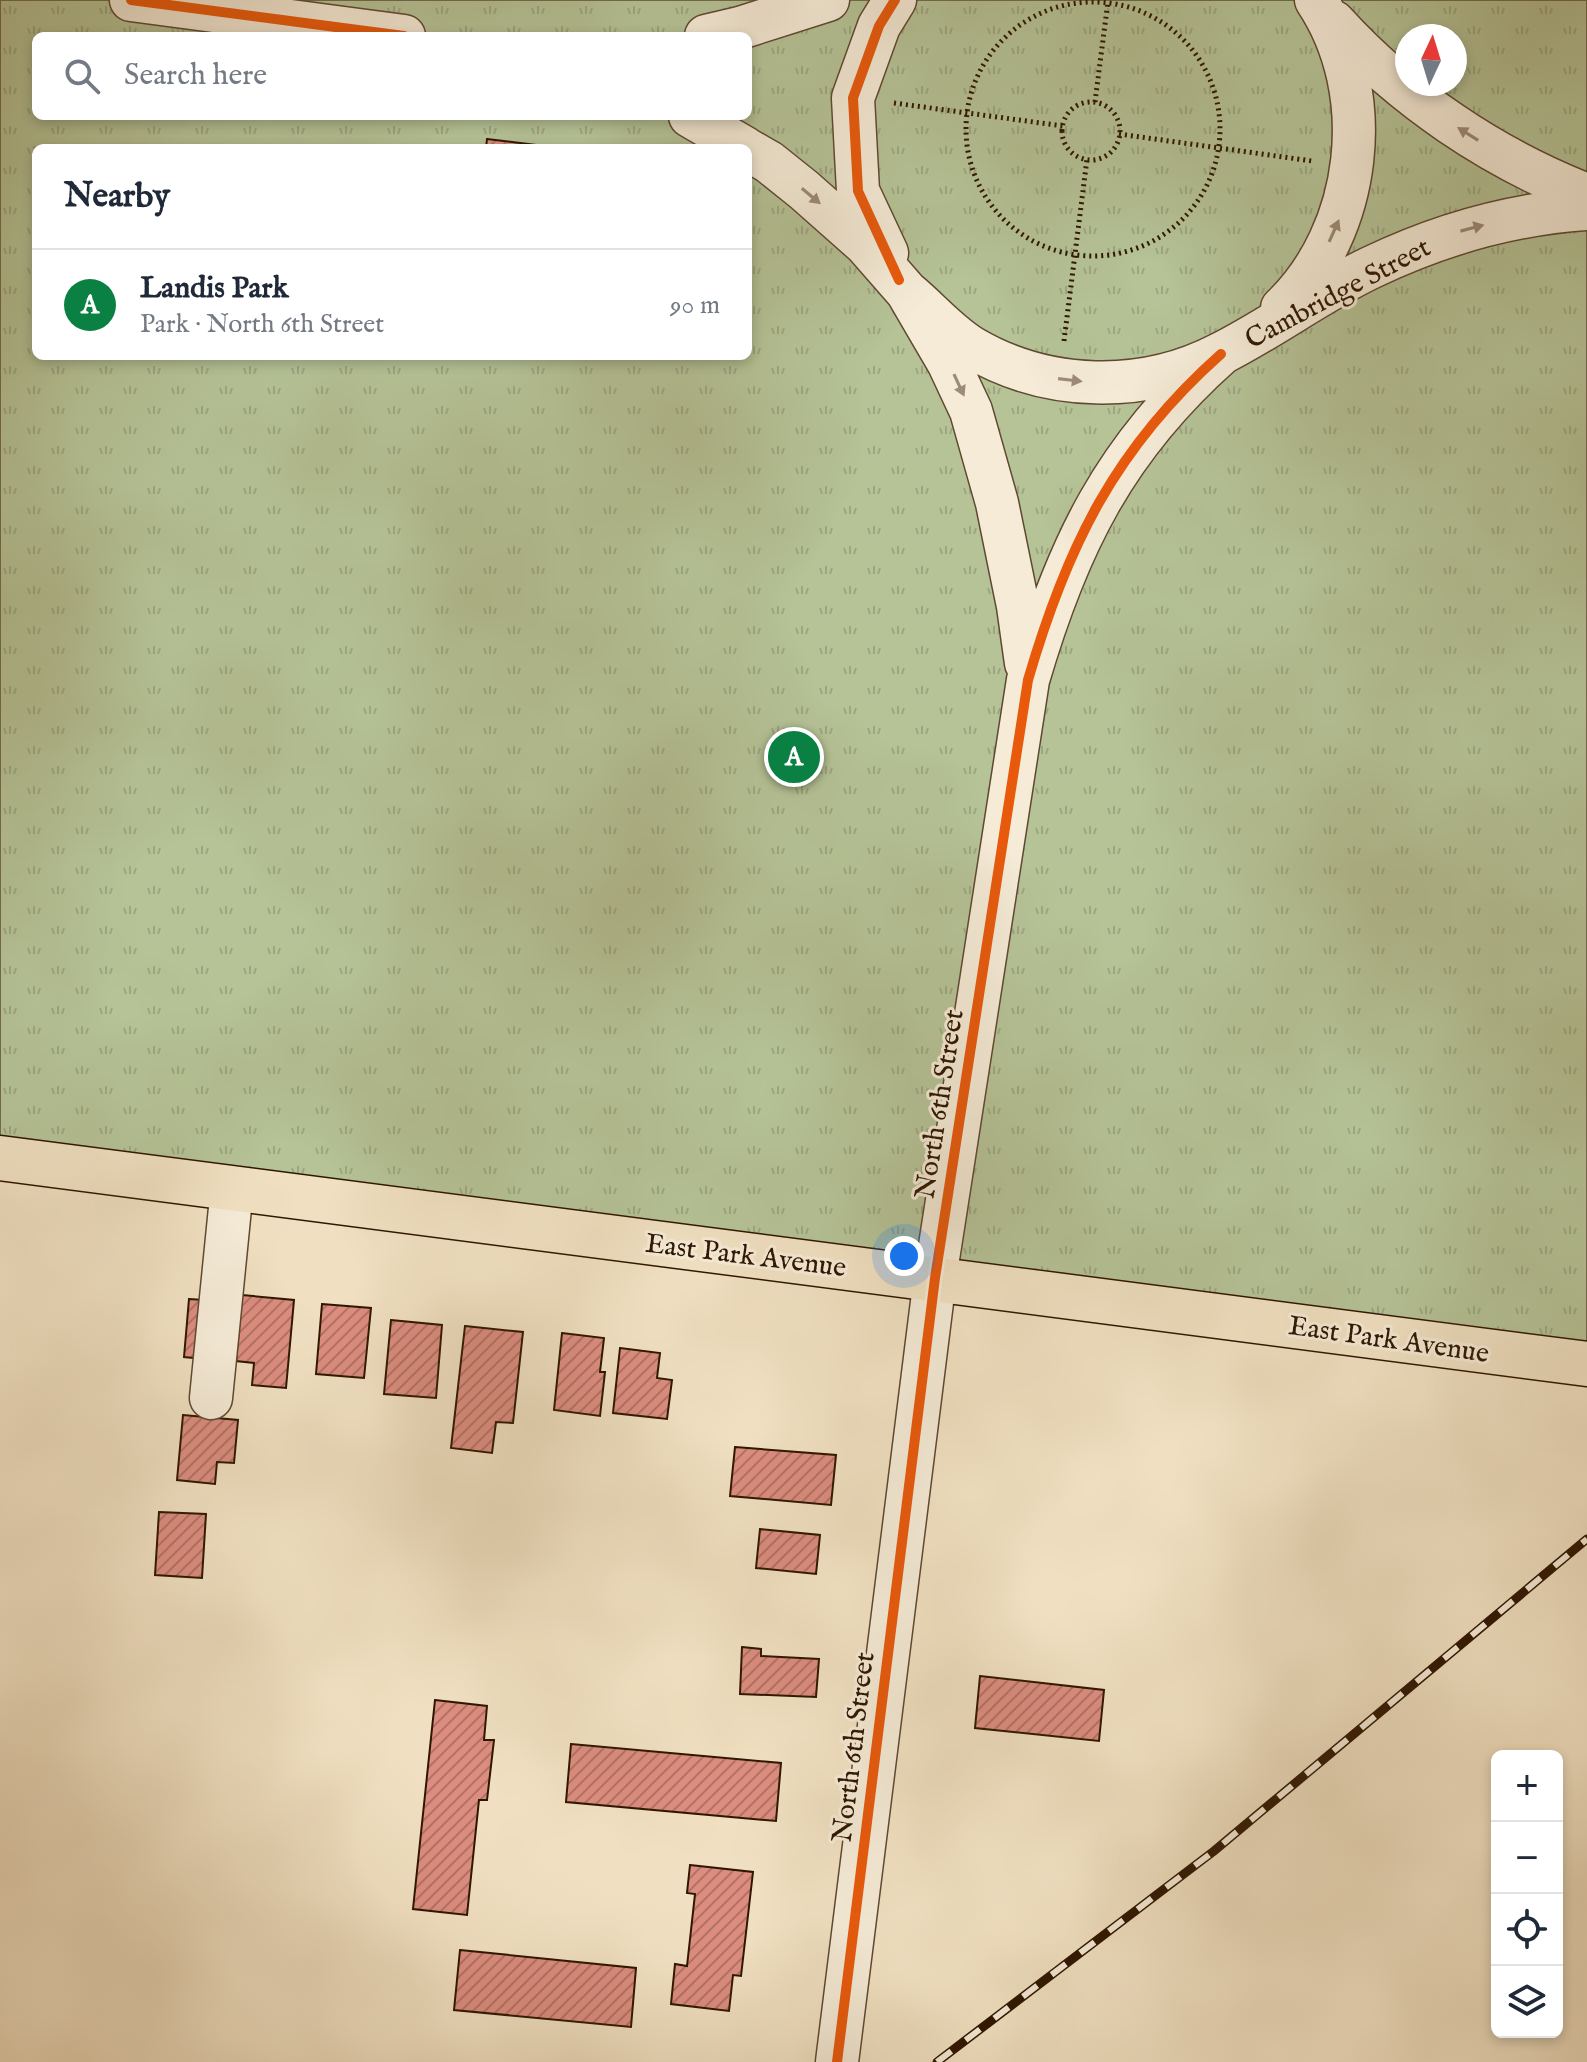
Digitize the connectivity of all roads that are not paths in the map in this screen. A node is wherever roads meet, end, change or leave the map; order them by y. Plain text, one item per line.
1 (131, 0) edge
2 (828, 0) edge
3 (895, 0) edge
4 (1320, 5) edge
5 (374, 32) edge
6 (722, 32) edge
7 (697, 120) edge
8 (738, 144) edge
9 (752, 152) edge
10 (1587, 195) edge
11 (1587, 209) edge
12 (903, 286) junction
13 (1224, 352) junction
14 (1028, 680) junction
15 (0, 1158) edge
16 (232, 1188) junction
17 (935, 1278) junction
18 (1587, 1364) edge
19 (211, 1398) dead end
20 (837, 2062) edge

1 - 5 street
2 - 6 street
3 - 12 street, North 6th Street
10 -> 4 street
13 -> 4 street, North 6th Street
7 - 8 street, Cambridge Street
9 -> 12 street, Cambridge Street
13 -> 11 street, Cambridge Street
12 -> 13 street, Cambridge Street
12 -> 14 street, North 6th Street
13 - 14 street, North 6th Street
14 - 17 street, North 6th Street
15 - 16 main road, East Park Avenue
16 - 17 main road, East Park Avenue
16 - 19 street
17 - 18 main road, East Park Avenue
17 - 20 street, North 6th Street

